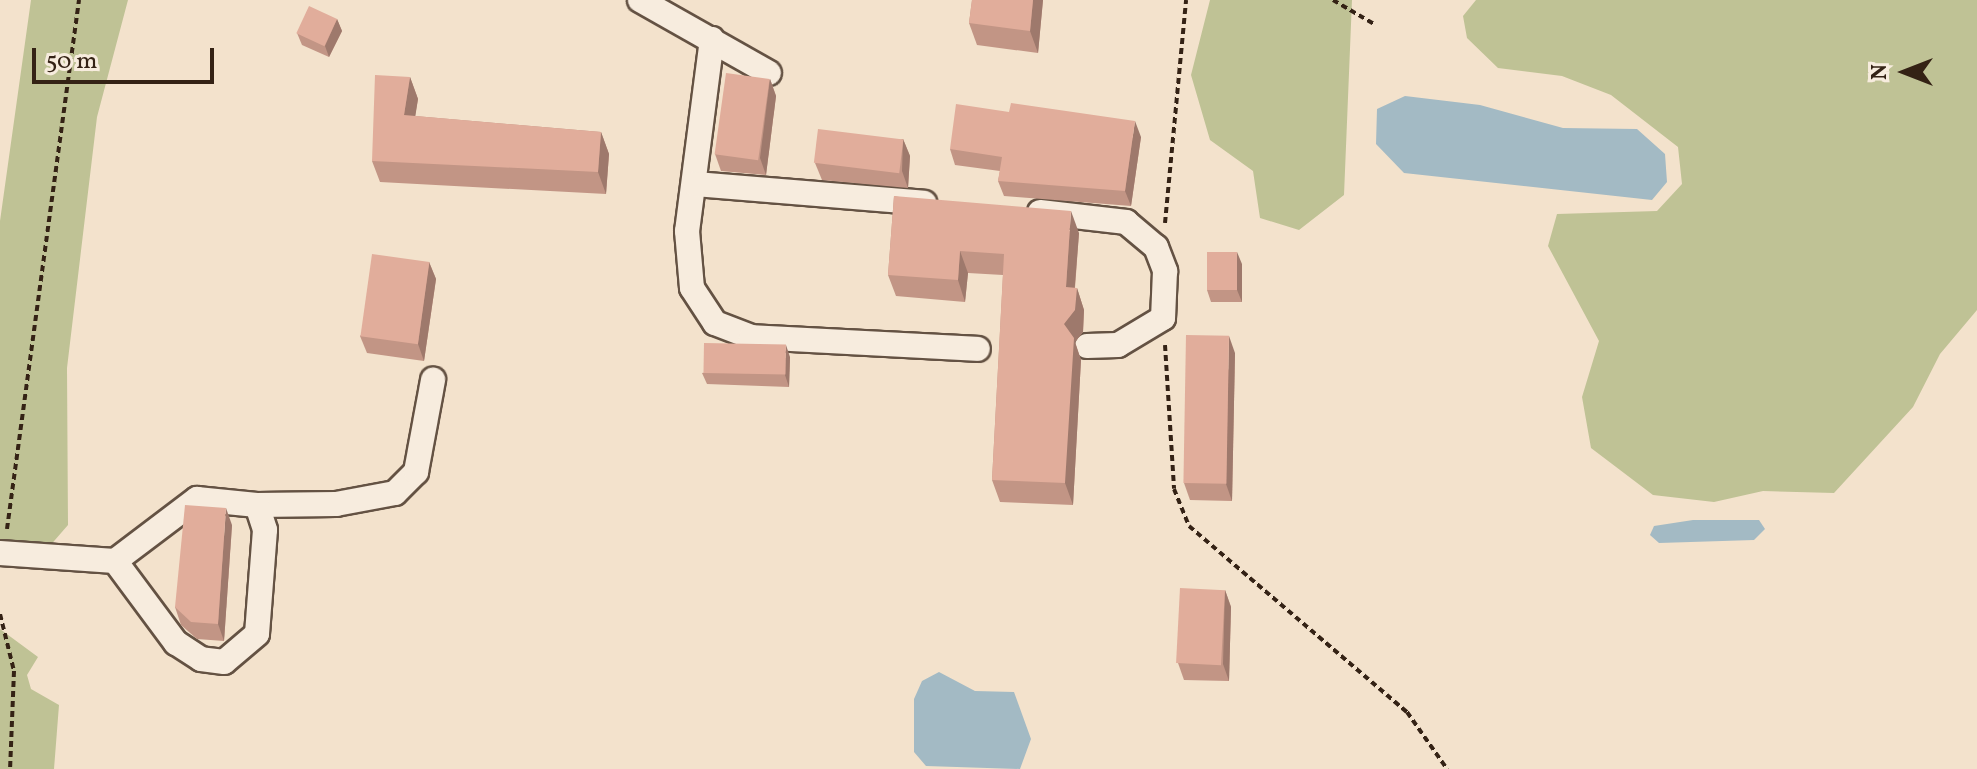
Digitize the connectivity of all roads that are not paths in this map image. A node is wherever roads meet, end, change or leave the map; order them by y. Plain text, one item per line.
1 (640, 0) edge
2 (712, 39) junction
3 (769, 73) dead end
4 (695, 184) junction
5 (948, 205) edge
6 (1009, 210) edge
7 (1087, 346) dead end
8 (978, 349) dead end
9 (433, 380) dead end
10 (257, 505) junction
11 (3, 554) edge
12 (115, 561) junction

1 - 2 lane
2 - 3 lane
2 - 4 lane
4 - 5 lane
4 - 8 lane
6 - 7 lane
9 - 10 lane
10 - 12 lane
10 - 12 lane
11 - 12 lane

